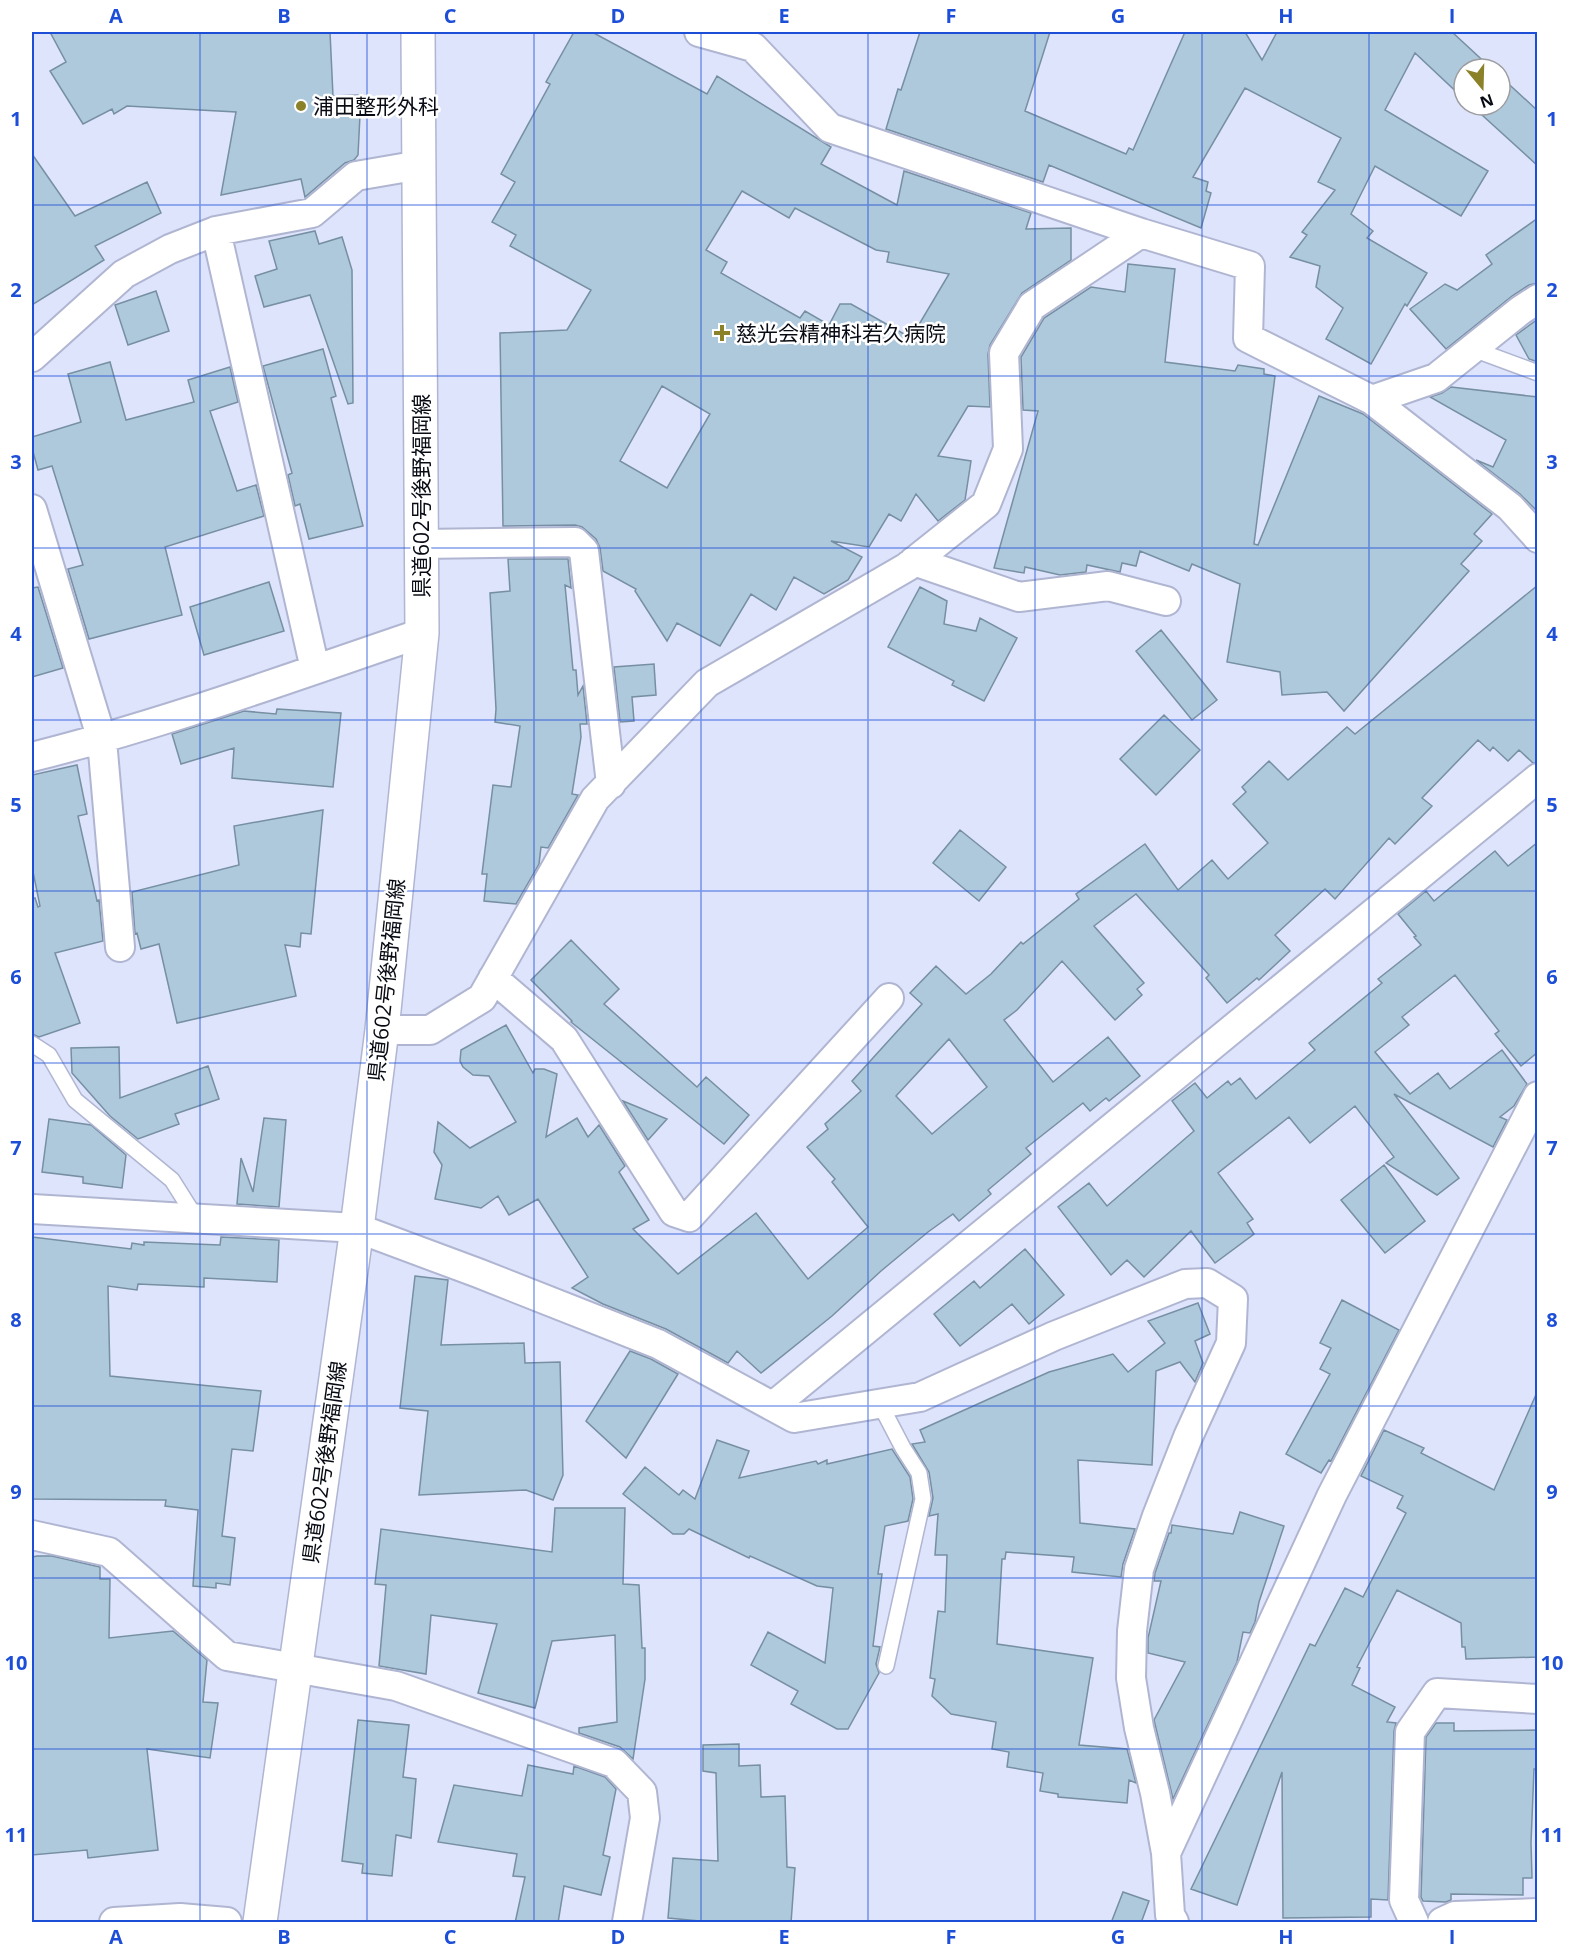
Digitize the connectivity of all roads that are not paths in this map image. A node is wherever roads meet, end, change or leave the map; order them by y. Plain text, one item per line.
1 (418, 32) edge
2 (699, 32) edge
3 (420, 165) junction
4 (216, 231) junction
5 (1141, 233) junction
6 (1538, 299) edge
7 (1473, 349) junction
8 (32, 357) edge
9 (1538, 373) edge
10 (1372, 400) junction
11 (32, 509) edge
12 (1538, 538) edge
13 (421, 544) junction
14 (914, 561) junction
15 (1166, 601) dead end
16 (422, 633) junction
17 (315, 669) junction
18 (102, 740) junction
19 (32, 757) edge
20 (1538, 778) edge
21 (611, 784) junction
22 (120, 947) dead end
23 (494, 978) junction
24 (889, 998) dead end
25 (382, 1030) junction
26 (32, 1044) edge
27 (1538, 1096) edge
28 (32, 1209) edge
29 (196, 1218) junction
30 (357, 1228) junction
31 (880, 1404) junction
32 (773, 1406) junction
33 (32, 1535) edge
34 (886, 1666) dead end
35 (296, 1668) junction
36 (1538, 1699) edge
37 (1166, 1853) junction
38 (1538, 1913) edge
39 (1170, 1920) edge
40 (114, 1923) edge
41 (227, 1923) edge
42 (260, 1923) edge
43 (627, 1923) edge
44 (1414, 1923) edge
45 (1442, 1923) edge

1 - 3 main road, 県道602号後野福岡線
2 - 5 street
3 - 4 street
3 - 13 main road, 県道602号後野福岡線
4 - 8 street
4 - 17 street
5 - 10 street
5 - 14 street
6 - 7 street
7 - 9 lane
7 - 10 street
10 - 12 street
11 - 18 street
13 - 16 main road, 県道602号後野福岡線
13 - 21 street
14 - 15 street
14 - 21 street
16 - 17 street
16 - 25 main road, 県道602号後野福岡線
17 - 18 street
18 - 19 street
18 - 22 street
20 - 32 street
21 - 23 street
23 - 24 street
23 - 25 street
25 - 30 main road, 県道602号後野福岡線
26 - 29 lane
27 - 37 street
28 - 29 street
29 - 30 street
30 - 32 street
30 - 35 main road, 県道602号後野福岡線
31 - 32 street
31 - 34 lane
31 - 37 street
33 - 35 street
35 - 42 main road, 県道602号後野福岡線
35 - 43 street
36 - 44 street
37 - 39 street
38 - 45 street
40 - 41 street

